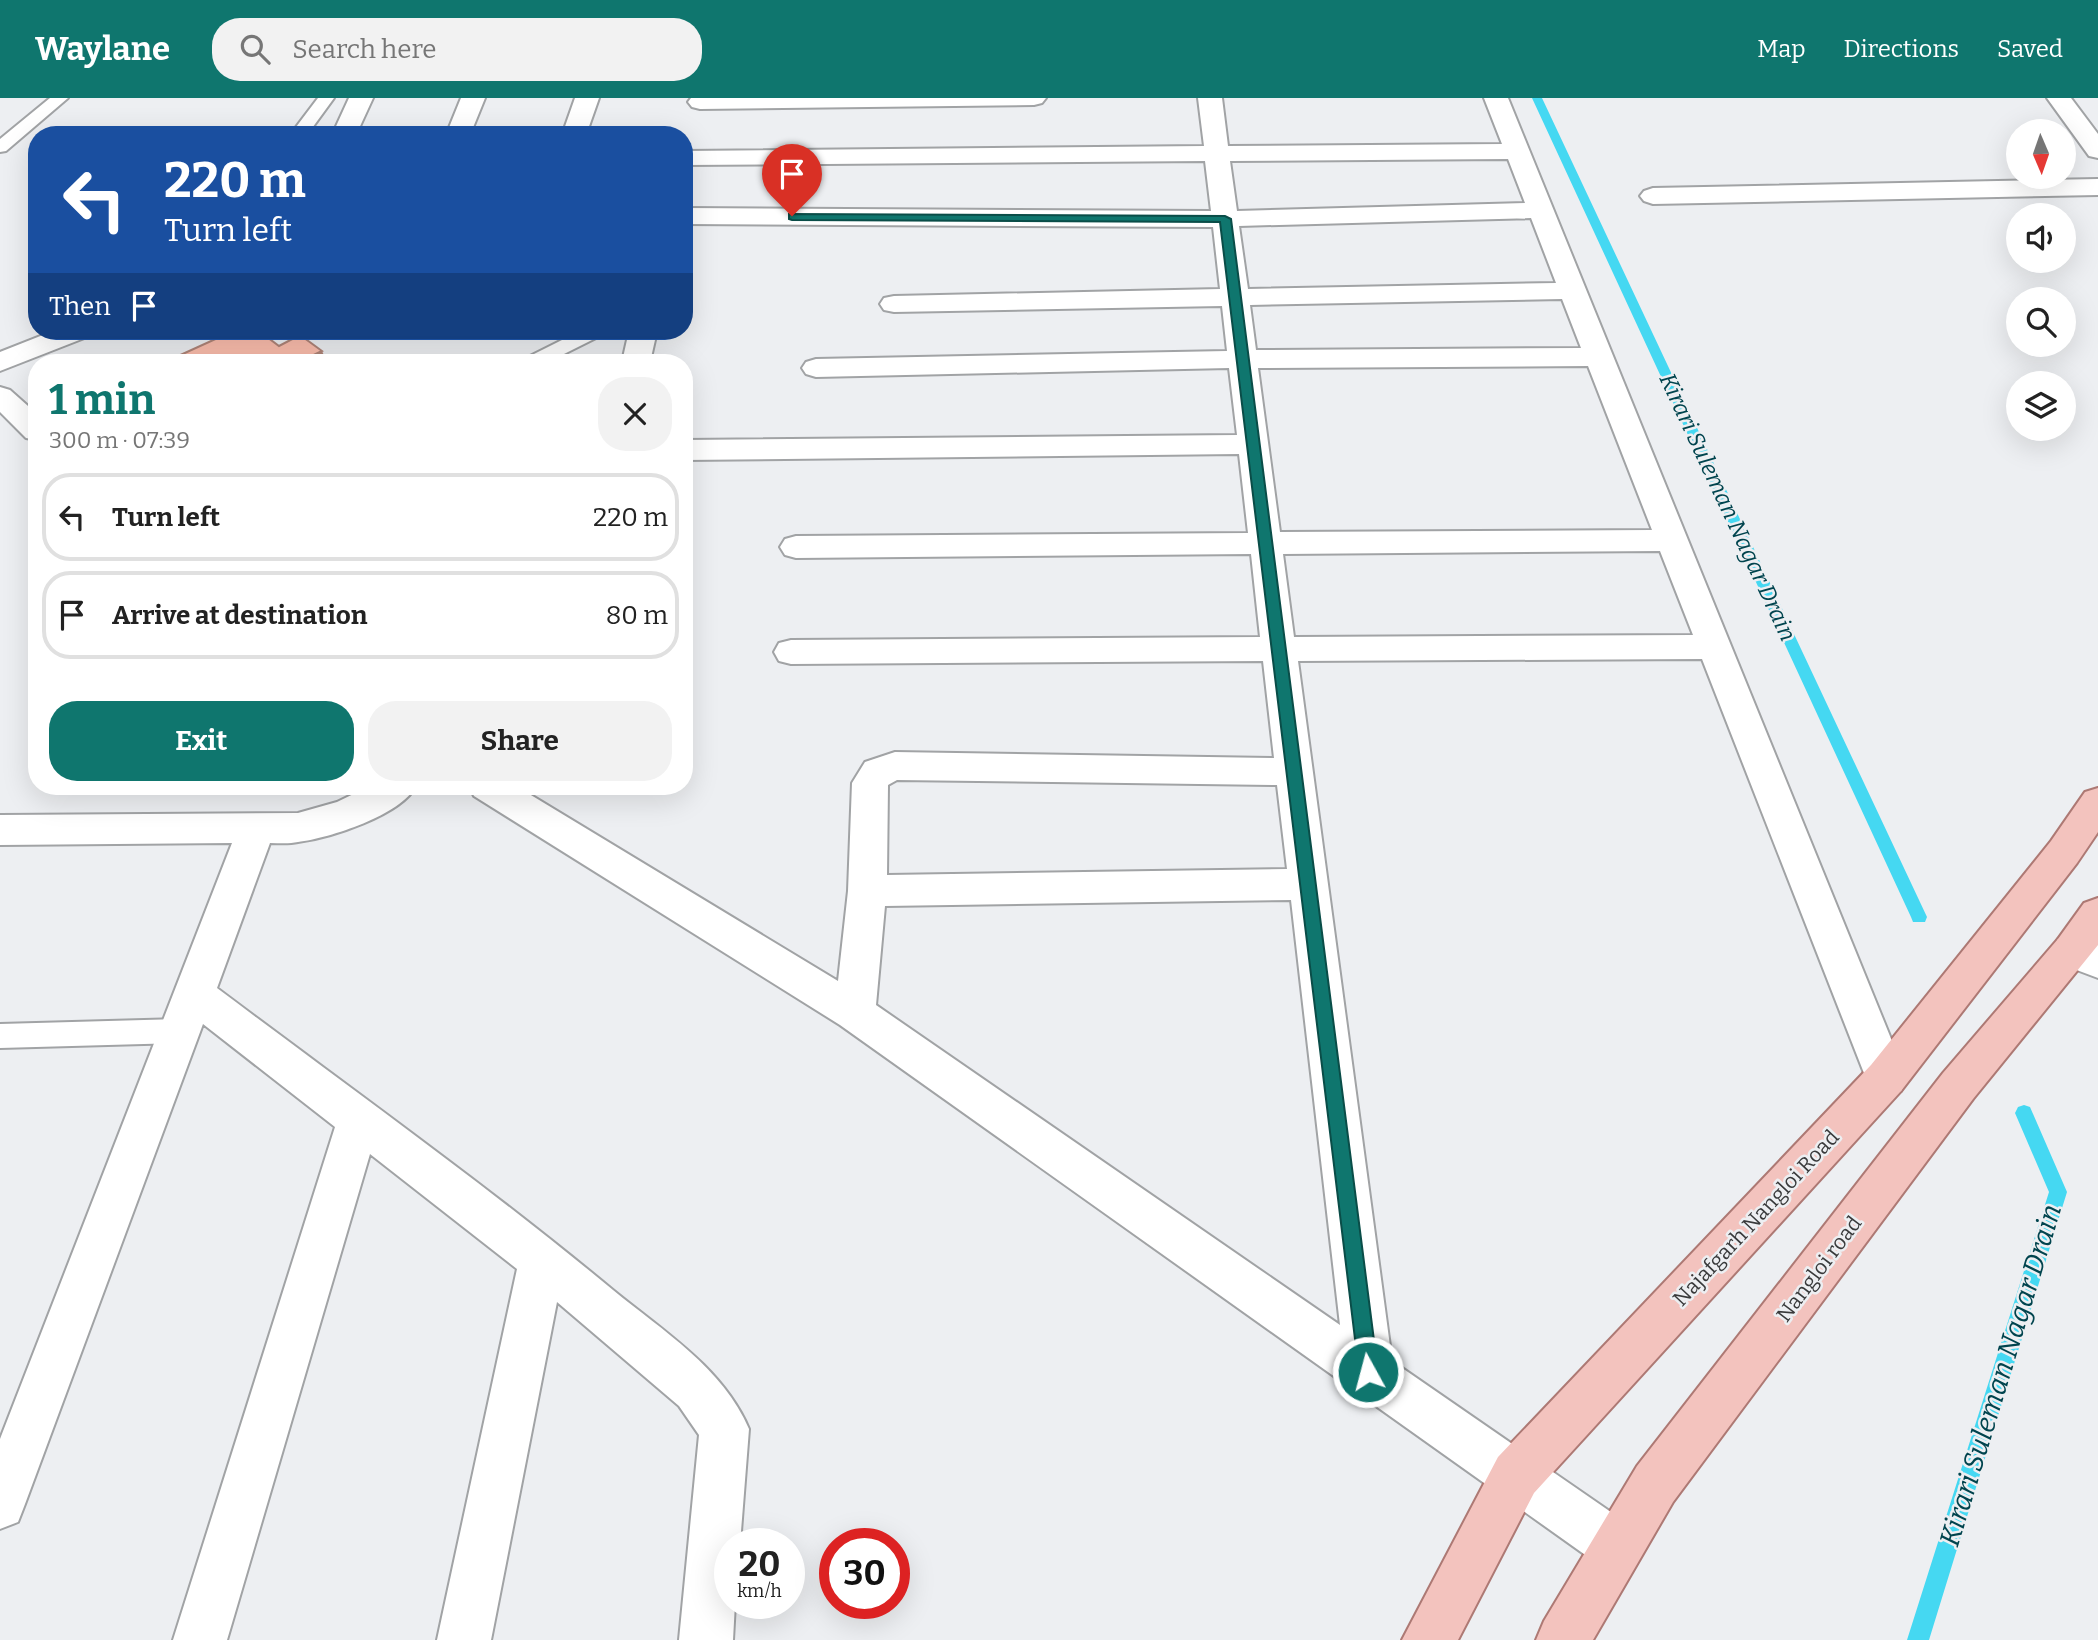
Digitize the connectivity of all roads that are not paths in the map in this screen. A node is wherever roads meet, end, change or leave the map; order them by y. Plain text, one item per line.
1 (60, 98) edge
2 (326, 98) edge
3 (361, 98) edge
4 (473, 98) edge
5 (587, 98) edge
6 (1034, 98) edge
7 (1210, 98) edge
8 (1496, 98) edge
9 (2059, 98) edge
10 (305, 126) edge
11 (348, 126) edge
12 (461, 126) edge
13 (577, 126) edge
14 (693, 130) edge
15 (0, 147) edge
16 (1517, 151) junction
17 (2098, 151) edge
18 (1217, 154) junction
19 (2098, 187) edge
20 (1653, 196) dead end
21 (1541, 210) junction
22 (693, 216) edge
23 (1225, 219) junction
24 (1573, 291) junction
25 (1235, 297) junction
26 (894, 304) dead end
27 (55, 340) edge
28 (577, 340) edge
29 (549, 354) edge
30 (1600, 357) junction
31 (1242, 359) junction
32 (0, 362) edge
33 (816, 368) dead end
34 (0, 396) edge
35 (28, 422) edge
36 (1253, 444) junction
37 (693, 450) edge
38 (1672, 540) junction
39 (1266, 544) junction
40 (796, 547) dead end
41 (1715, 647) junction
42 (1279, 648) junction
43 (791, 652) dead end
44 (1294, 772) junction
45 (384, 795) edge
46 (502, 795) edge
47 (2098, 802) edge
48 (257, 828) junction
49 (0, 830) edge
50 (1308, 884) junction
51 (867, 891) junction
52 (2098, 914) edge
53 (2085, 956) edge
54 (187, 1012) junction
55 (855, 1013) junction
56 (0, 1036) edge
57 (1886, 1078) junction
58 (359, 1119) junction
59 (542, 1260) junction
60 (1368, 1372) junction
61 (1516, 1475) junction
62 (0, 1504) edge
63 (1616, 1546) junction
64 (200, 1640) edge
65 (464, 1640) edge
66 (706, 1640) edge
67 (1429, 1640) edge
68 (1563, 1640) edge

1 - 15 lane
2 - 10 lane
3 - 11 street
4 - 12 street
5 - 13 street
6 - 14 street
7 - 18 street
8 - 16 street
9 - 17 street
14 - 18 street
16 - 18 street
16 - 21 street
18 - 23 street
19 - 20 street
21 - 23 street
21 - 24 street
22 - 23 street
23 - 25 street
24 - 25 street
24 - 30 street
25 - 26 street
25 - 31 street
27 - 32 street
28 - 29 lane
30 - 31 street
30 - 38 street
31 - 33 street
31 - 36 street
34 - 35 street
36 - 37 street
36 - 39 street
38 - 39 street
38 - 41 street
39 - 40 street
39 - 42 street
41 - 42 street
41 - 57 street
42 - 43 street
42 - 44 street
44 - 50 street
44 - 51 street
45 - 48 street
46 - 55 street
47 - 57 main road, Najafgarh Nangloi Road
48 - 49 street
48 - 54 street
50 - 51 street
50 - 60 street
51 - 55 street
52 - 53 main road, Nangloi road
53 - 63 main road, Nangloi road
54 - 56 lane
54 - 58 street
54 - 62 street
55 - 60 street
57 - 61 main road, Najafgarh Nangloi Road
58 - 59 street
58 - 64 street
59 - 65 street
59 - 66 street
60 - 61 street
61 - 63 street
61 - 67 main road, Najafgarh Nangloi Road
63 - 68 main road, Nangloi road

